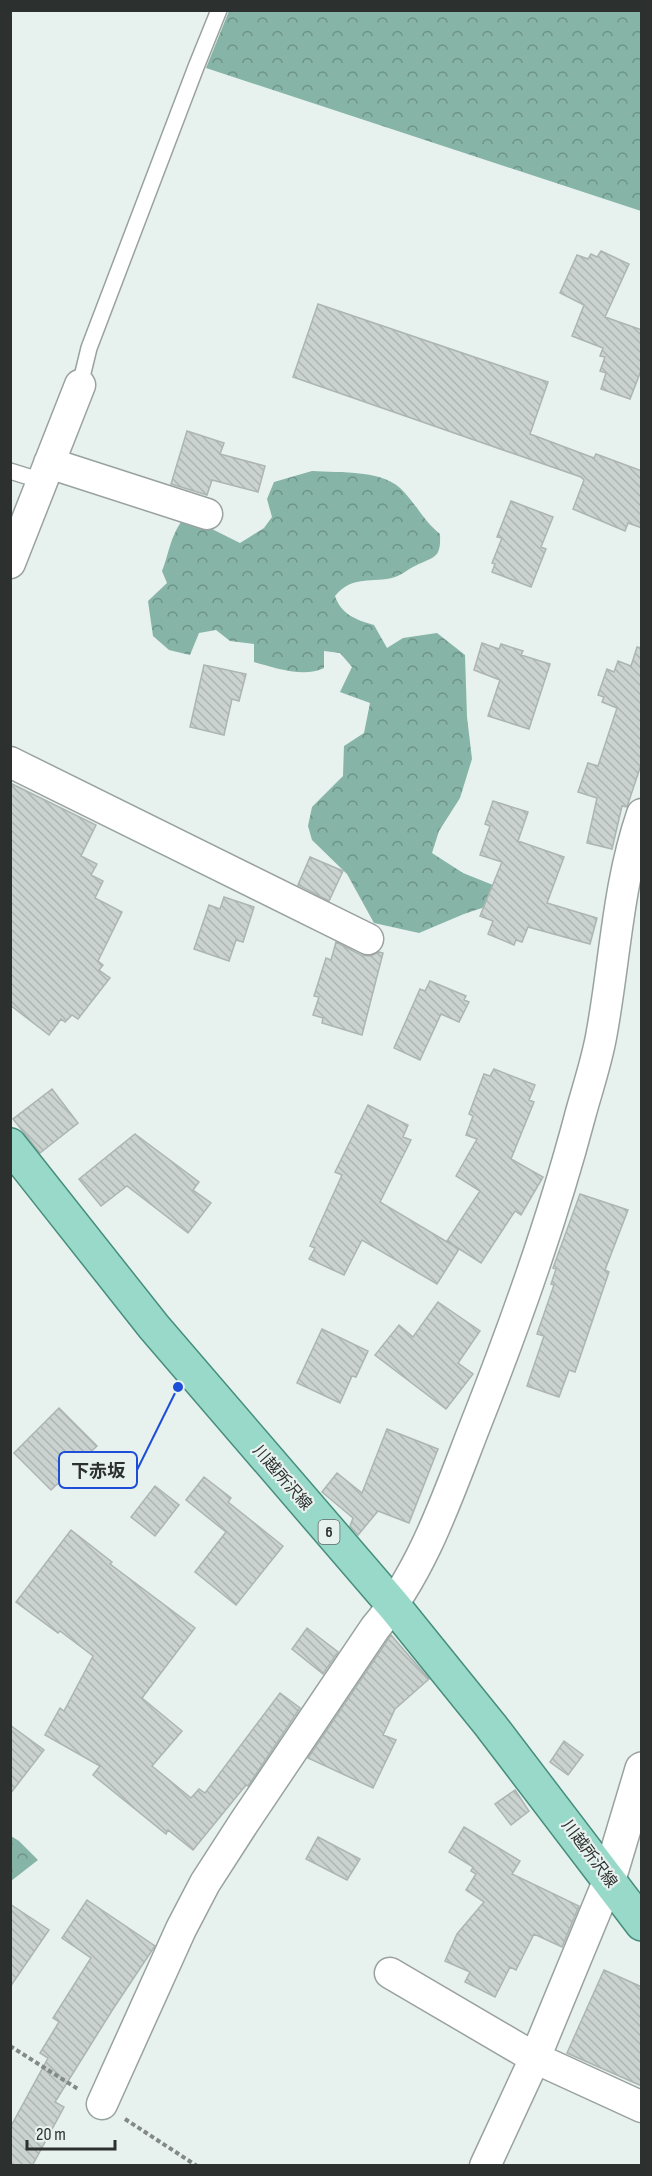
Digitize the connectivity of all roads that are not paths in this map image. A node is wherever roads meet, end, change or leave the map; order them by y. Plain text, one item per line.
1 (219, 10) edge
2 (80, 385) joint
3 (10, 471) edge
4 (46, 472) junction
5 (207, 514) dead end
6 (10, 563) edge
7 (10, 762) edge
8 (642, 814) edge
9 (368, 939) dead end
10 (10, 1145) edge
11 (394, 1606) junction
12 (642, 1769) edge
13 (609, 1879) junction
14 (642, 1924) edge
15 (390, 1973) dead end
16 (535, 2058) junction
17 (102, 2104) road end
18 (642, 2107) edge
19 (485, 2166) edge

1 - 2 lane
2 - 4 street
3 - 4 lane
4 - 5 street
4 - 6 street
7 - 9 street
8 - 11 street
10 - 11 main road, 川越所沢線 / 6
11 - 13 main road, 川越所沢線 / 6
11 - 17 street
12 - 13 street
13 - 14 main road, 川越所沢線 / 6
13 - 16 street
15 - 16 street
16 - 18 street
16 - 19 street

